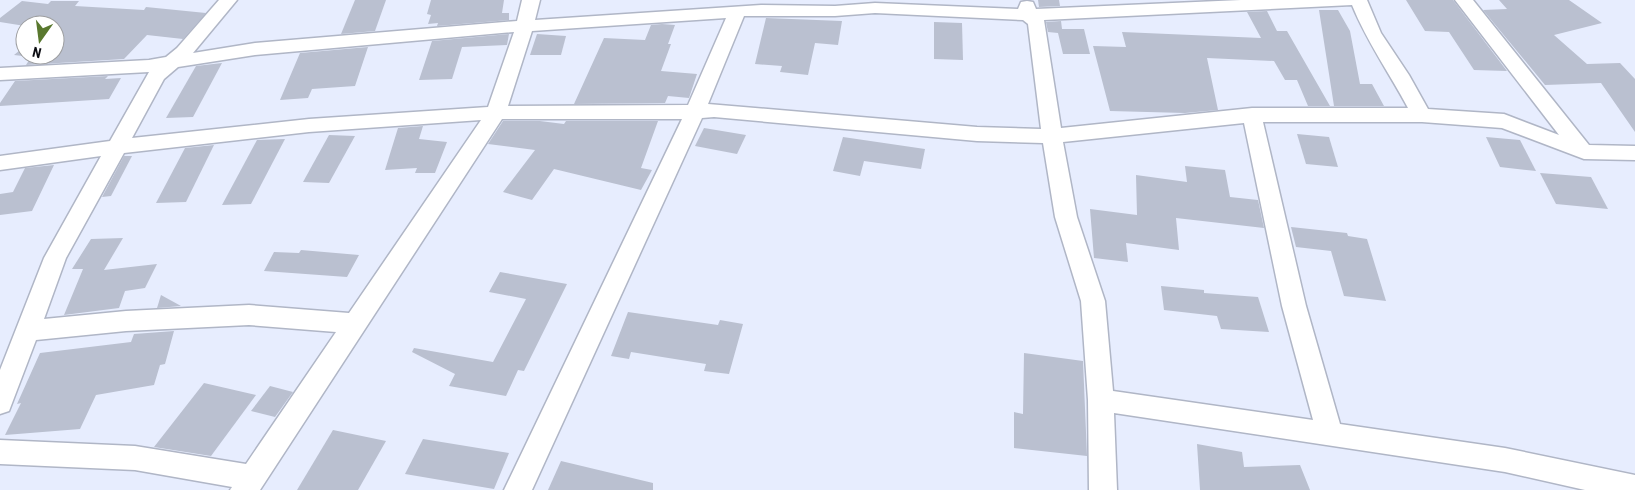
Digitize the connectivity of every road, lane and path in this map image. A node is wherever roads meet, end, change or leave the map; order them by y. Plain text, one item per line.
1 (228, 0) edge
2 (531, 0) edge
3 (1357, 0) edge
4 (1464, 0) edge
5 (762, 5) edge
6 (1027, 8) edge
7 (737, 12) junction
8 (525, 26) junction
9 (174, 61) junction
10 (0, 74) edge
11 (695, 112) junction
12 (496, 113) junction
13 (1252, 115) junction
14 (1422, 115) junction
15 (1052, 136) junction
16 (118, 146) junction
17 (1584, 152) junction
18 (1635, 153) edge
19 (0, 163) edge
20 (356, 324) junction
21 (28, 331) junction
22 (1101, 400) junction
23 (0, 403) edge
24 (1330, 434) junction
25 (0, 452) edge
26 (248, 484) edge
27 (1635, 488) edge
28 (518, 490) edge
29 (1103, 490) edge

1 - 9 street
2 - 8 street
3 - 6 street
3 - 14 street
4 - 17 street
5 - 6 street
5 - 7 street
6 - 15 street
7 - 8 street
7 - 11 street
8 - 9 street
8 - 12 street
9 - 10 street
9 - 16 street
11 - 12 street
11 - 15 street
11 - 28 street
12 - 16 street
12 - 20 street
13 - 14 street
13 - 15 street
13 - 24 street
14 - 17 street
15 - 22 street
16 - 19 street
16 - 21 street
17 - 18 street
20 - 21 street
20 - 26 street
21 - 23 street
22 - 24 street
22 - 29 street
24 - 27 street
25 - 26 street

